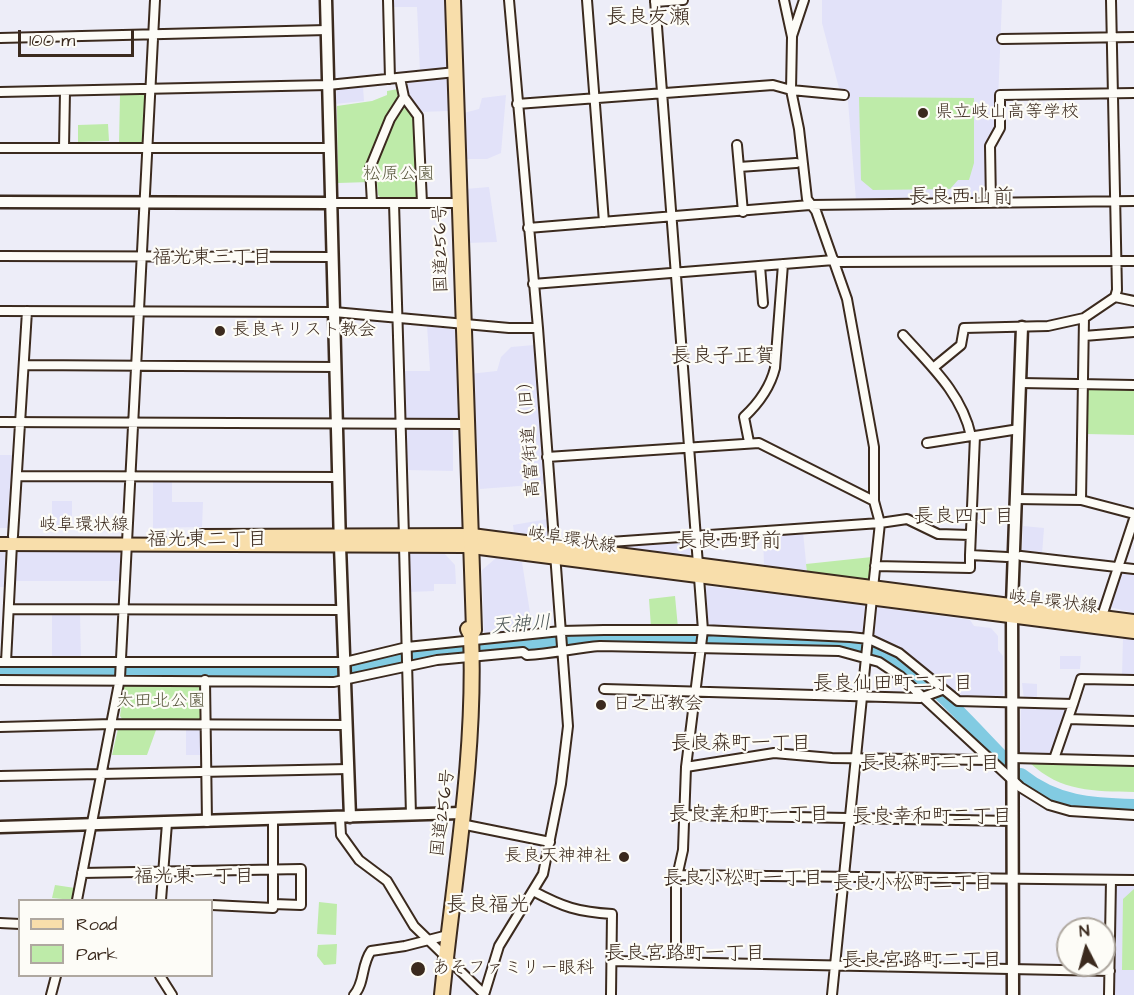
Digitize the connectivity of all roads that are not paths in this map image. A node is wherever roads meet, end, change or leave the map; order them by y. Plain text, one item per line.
1 (155, 0) edge
2 (326, 0) edge
3 (388, 0) edge
4 (453, 0) edge
5 (509, 0) edge
6 (587, 0) edge
7 (683, 0) edge
8 (784, 0) edge
9 (804, 0) edge
10 (1110, 0) edge
11 (655, 1) edge
12 (327, 30) junction
13 (153, 34) junction
14 (792, 37) junction
15 (1111, 37) junction
16 (1134, 37) edge
17 (0, 38) edge
18 (1002, 39) dead end
19 (456, 72) junction
20 (400, 78) junction
21 (390, 79) junction
22 (328, 85) junction
23 (150, 89) junction
24 (791, 90) junction
25 (65, 91) junction
26 (662, 91) junction
27 (0, 93) edge
28 (1112, 93) junction
29 (1134, 93) edge
30 (844, 95) dead end
31 (404, 97) junction
32 (594, 98) junction
33 (517, 104) junction
34 (738, 145) dead end
35 (0, 148) edge
36 (64, 148) junction
37 (147, 148) junction
38 (329, 148) junction
39 (796, 163) dead end
40 (740, 167) junction
41 (0, 201) edge
42 (1115, 201) junction
43 (1134, 201) edge
44 (144, 202) junction
45 (331, 203) junction
46 (372, 203) junction
47 (394, 203) junction
48 (422, 203) junction
49 (459, 203) junction
50 (991, 203) junction
51 (810, 205) junction
52 (743, 212) junction
53 (672, 217) junction
54 (604, 222) junction
55 (528, 228) junction
56 (0, 256) edge
57 (142, 256) junction
58 (332, 257) junction
59 (834, 261) junction
60 (1116, 261) junction
61 (1134, 261) edge
62 (783, 264) junction
63 (760, 266) junction
64 (677, 271) junction
65 (533, 284) junction
66 (1115, 297) junction
67 (1134, 301) edge
68 (763, 303) dead end
69 (0, 311) edge
70 (27, 311) junction
71 (139, 311) junction
72 (334, 312) junction
73 (398, 317) junction
74 (1084, 318) junction
75 (462, 324) junction
76 (1022, 327) junction
77 (538, 328) junction
78 (1134, 332) edge
79 (903, 335) dead end
80 (1084, 336) junction
81 (24, 365) junction
82 (136, 366) junction
83 (336, 367) junction
84 (933, 368) junction
85 (1021, 383) junction
86 (1083, 384) junction
87 (1134, 385) edge
88 (20, 422) junction
89 (133, 422) junction
90 (338, 422) junction
91 (0, 423) edge
92 (401, 423) junction
93 (465, 425) junction
94 (1019, 429) junction
95 (973, 436) junction
96 (748, 442) junction
97 (927, 442) dead end
98 (689, 447) junction
99 (547, 457) junction
100 (17, 476) junction
101 (130, 476) junction
102 (339, 477) junction
103 (1017, 499) junction
104 (1081, 500) junction
105 (874, 501) junction
106 (1134, 514) edge
107 (1134, 519) edge
108 (880, 523) junction
109 (970, 535) junction
110 (695, 536) junction
111 (6, 540) edge
112 (127, 540) junction
113 (404, 541) junction
114 (469, 541) junction
115 (340, 542) junction
116 (555, 551) junction
117 (603, 552) junction
118 (970, 555) junction
119 (1021, 556) dead end
120 (1007, 557) dead end
121 (875, 566) junction
122 (1117, 568) junction
123 (1134, 569) edge
124 (699, 570) junction
125 (872, 593) junction
126 (9, 609) junction
127 (123, 610) junction
128 (342, 610) junction
129 (1012, 611) junction
130 (1102, 616) junction
131 (1134, 621) edge
132 (703, 630) junction
133 (561, 631) junction
134 (1134, 632) edge
135 (869, 640) junction
136 (471, 646) junction
137 (407, 647) junction
138 (701, 647) junction
139 (563, 649) junction
140 (867, 656) junction
141 (3, 662) edge
142 (121, 663) junction
143 (345, 663) junction
144 (408, 664) junction
145 (346, 678) junction
146 (0, 680) edge
147 (120, 680) junction
148 (205, 680) junction
149 (1134, 680) edge
150 (604, 689) dead end
151 (941, 691) junction
152 (696, 692) junction
153 (862, 697) junction
154 (925, 697) junction
155 (1013, 703) junction
156 (1073, 704) junction
157 (1068, 719) junction
158 (1134, 721) edge
159 (112, 724) junction
160 (205, 725) junction
161 (346, 725) junction
162 (0, 727) edge
163 (856, 758) junction
164 (1012, 759) junction
165 (1054, 759) junction
166 (992, 760) junction
167 (1134, 761) edge
168 (686, 767) junction
169 (349, 769) junction
170 (205, 771) junction
171 (102, 772) junction
172 (0, 776) edge
173 (1012, 777) junction
174 (411, 815) junction
175 (684, 815) junction
176 (1134, 815) edge
177 (345, 818) junction
178 (850, 818) junction
179 (461, 819) junction
180 (273, 820) junction
181 (1012, 821) junction
182 (207, 822) junction
183 (167, 823) junction
184 (91, 824) junction
185 (0, 826) edge
186 (550, 842) junction
187 (273, 868) junction
188 (163, 871) junction
189 (82, 873) junction
190 (677, 875) junction
191 (844, 876) junction
192 (1011, 879) junction
193 (1111, 880) junction
194 (1134, 880) edge
195 (533, 891) junction
196 (77, 899) edge
197 (161, 899) edge
198 (273, 904) junction
199 (213, 905) edge
200 (1111, 917) edge
201 (0, 923) edge
202 (18, 924) edge
203 (448, 935) junction
204 (429, 939) junction
205 (446, 955) junction
206 (612, 961) junction
207 (676, 962) junction
208 (835, 964) junction
209 (1011, 969) junction
210 (1056, 970) edge
211 (56, 977) edge
212 (161, 977) edge
213 (1110, 977) edge
214 (484, 994) edge
215 (51, 995) edge
216 (172, 995) edge
217 (354, 995) edge
218 (442, 995) edge
219 (611, 995) edge
220 (832, 995) edge
221 (1013, 995) edge
222 (1109, 995) edge

1 - 13 street
2 - 12 street
3 - 21 street
4 - 19 highway, 国道256号
5 - 33 street, 高富街道（旧）
6 - 32 street
7 - 11 street
8 - 14 street
9 - 14 street
10 - 15 street
11 - 26 street
12 - 13 street
12 - 22 street
13 - 17 street
13 - 23 street
14 - 24 street
15 - 16 street
15 - 18 street
15 - 28 street
19 - 20 street
19 - 49 highway, 国道256号
20 - 21 street
20 - 31 street
21 - 22 street
22 - 23 street
22 - 38 street
23 - 25 street
23 - 37 street
24 - 26 street
24 - 30 street
24 - 51 street
25 - 27 street
25 - 36 street
26 - 32 street
26 - 53 street
28 - 29 street
28 - 42 street
28 - 50 street
31 - 46 street
31 - 48 street
32 - 33 street
32 - 54 street
33 - 55 street, 高富街道（旧）
34 - 40 street
35 - 36 street
36 - 37 street
37 - 38 street
37 - 44 street
38 - 45 street
39 - 40 street
40 - 52 street
41 - 44 street
42 - 43 street
42 - 50 street
42 - 60 street
44 - 45 street
44 - 57 street
45 - 46 street
45 - 58 street
46 - 47 street
47 - 48 street
47 - 73 street
48 - 49 street
49 - 75 highway, 国道256号
50 - 51 street
51 - 52 street
51 - 59 street
52 - 53 street
53 - 54 street
53 - 64 street
54 - 55 street
55 - 65 street, 高富街道（旧）
56 - 57 street
57 - 58 street
57 - 71 street
58 - 72 street
59 - 60 street
59 - 62 street
59 - 105 street
60 - 61 street
60 - 66 street
62 - 63 street
62 - 96 street
63 - 64 street
63 - 68 street
64 - 65 street
64 - 98 street
65 - 77 street, 高富街道（旧）
66 - 67 street
66 - 74 street
69 - 70 street
70 - 71 street
70 - 81 street
71 - 72 street
71 - 82 street
72 - 73 street
72 - 83 street
73 - 75 street
73 - 92 street
74 - 76 street
74 - 80 street
75 - 77 street
75 - 93 highway, 国道256号
76 - 84 street
76 - 85 street
77 - 99 street, 高富街道（旧）
78 - 80 street
79 - 84 street
80 - 86 street
81 - 82 street
81 - 88 street
82 - 83 street
82 - 89 street
83 - 90 street
84 - 95 street
85 - 86 street
85 - 94 street
86 - 87 street
86 - 104 street
88 - 89 street
88 - 91 street
88 - 100 street
89 - 90 street
89 - 101 street
90 - 92 street
90 - 102 street
92 - 93 street
92 - 113 street
93 - 114 highway, 国道256号
94 - 95 street
94 - 103 street
95 - 97 street
95 - 109 street
96 - 98 street
96 - 105 street
98 - 99 street
98 - 110 street
99 - 116 street, 高富街道（旧）
100 - 101 street
100 - 111 street
101 - 102 street
101 - 112 street
102 - 115 street
103 - 104 street
103 - 129 street
104 - 106 street
105 - 108 street
107 - 122 street
108 - 109 street
108 - 110 street
108 - 121 street
109 - 118 street
110 - 117 street
110 - 124 street
111 - 112 main road, 岐阜環状線
111 - 126 street
112 - 115 main road, 岐阜環状線
112 - 127 street
113 - 114 main road, 岐阜環状線
113 - 115 main road, 岐阜環状線
113 - 137 street
114 - 116 main road, 岐阜環状線
114 - 136 highway, 国道256号
115 - 128 street
116 - 117 main road, 岐阜環状線
116 - 124 main road, 岐阜環状線
116 - 133 street, 高富街道（旧）
117 - 124 main road, 岐阜環状線
118 - 120 street
118 - 121 street
119 - 122 street
121 - 125 street
122 - 123 street
122 - 130 street
124 - 125 main road, 岐阜環状線
124 - 132 street
125 - 129 main road, 岐阜環状線
125 - 135 street
126 - 127 street
126 - 141 street
127 - 128 street
127 - 142 street
128 - 143 street
129 - 130 main road, 岐阜環状線
129 - 134 main road, 岐阜環状線
129 - 155 street
130 - 131 main road, 岐阜環状線
132 - 133 street
132 - 135 street
132 - 138 street
133 - 136 street
133 - 139 street, 高富街道（旧）
135 - 140 street
135 - 151 street
136 - 137 street
136 - 139 street
136 - 144 street
136 - 179 highway, 国道256号
137 - 143 street
137 - 144 street
138 - 139 street
138 - 140 street
138 - 152 street
139 - 186 street, 高富街道（旧）
140 - 153 street
140 - 154 street
141 - 142 street
142 - 143 street
142 - 147 street
143 - 145 street
144 - 145 street
144 - 174 street
145 - 148 street
145 - 161 street
146 - 147 street
147 - 148 street
147 - 159 street
148 - 160 street
149 - 156 street
150 - 152 street
151 - 154 street
151 - 155 street
152 - 153 street
152 - 168 street
153 - 154 street
153 - 163 street
154 - 166 street
155 - 156 street
155 - 164 street
156 - 157 street
157 - 158 street
157 - 165 street
159 - 160 street
159 - 162 street
159 - 171 street
160 - 161 street
160 - 170 street
161 - 169 street
163 - 166 street
163 - 168 street
163 - 178 street
164 - 165 street
164 - 173 street
165 - 167 street
166 - 173 street
168 - 175 street
169 - 170 street
169 - 177 street
170 - 171 street
170 - 182 street
171 - 172 street
171 - 184 street
173 - 176 street
173 - 181 street
174 - 177 street
174 - 179 street
175 - 178 street
175 - 190 street
177 - 180 street
177 - 204 street
178 - 181 street
178 - 191 street
179 - 186 street
179 - 203 highway, 国道256号
180 - 182 street
180 - 187 street
181 - 192 street
182 - 183 street
183 - 184 street
183 - 188 street
184 - 185 street
184 - 189 street
186 - 195 street, 高富街道（旧）
187 - 188 street
187 - 198 street
187 - 198 street
188 - 189 street
188 - 197 street
189 - 196 street
190 - 191 street
190 - 207 street
191 - 192 street
191 - 208 street
192 - 193 street
192 - 209 street
193 - 194 street
193 - 200 street
195 - 206 street
195 - 214 street, 高富街道（旧）
198 - 199 street
201 - 202 street
203 - 204 street
203 - 205 highway, 国道256号
204 - 205 street
204 - 217 street
205 - 214 street
205 - 218 highway, 国道256号
206 - 207 street
206 - 219 street
207 - 208 street
208 - 209 street
208 - 220 street
209 - 210 street
209 - 221 street
211 - 215 street
212 - 216 street
213 - 222 street

